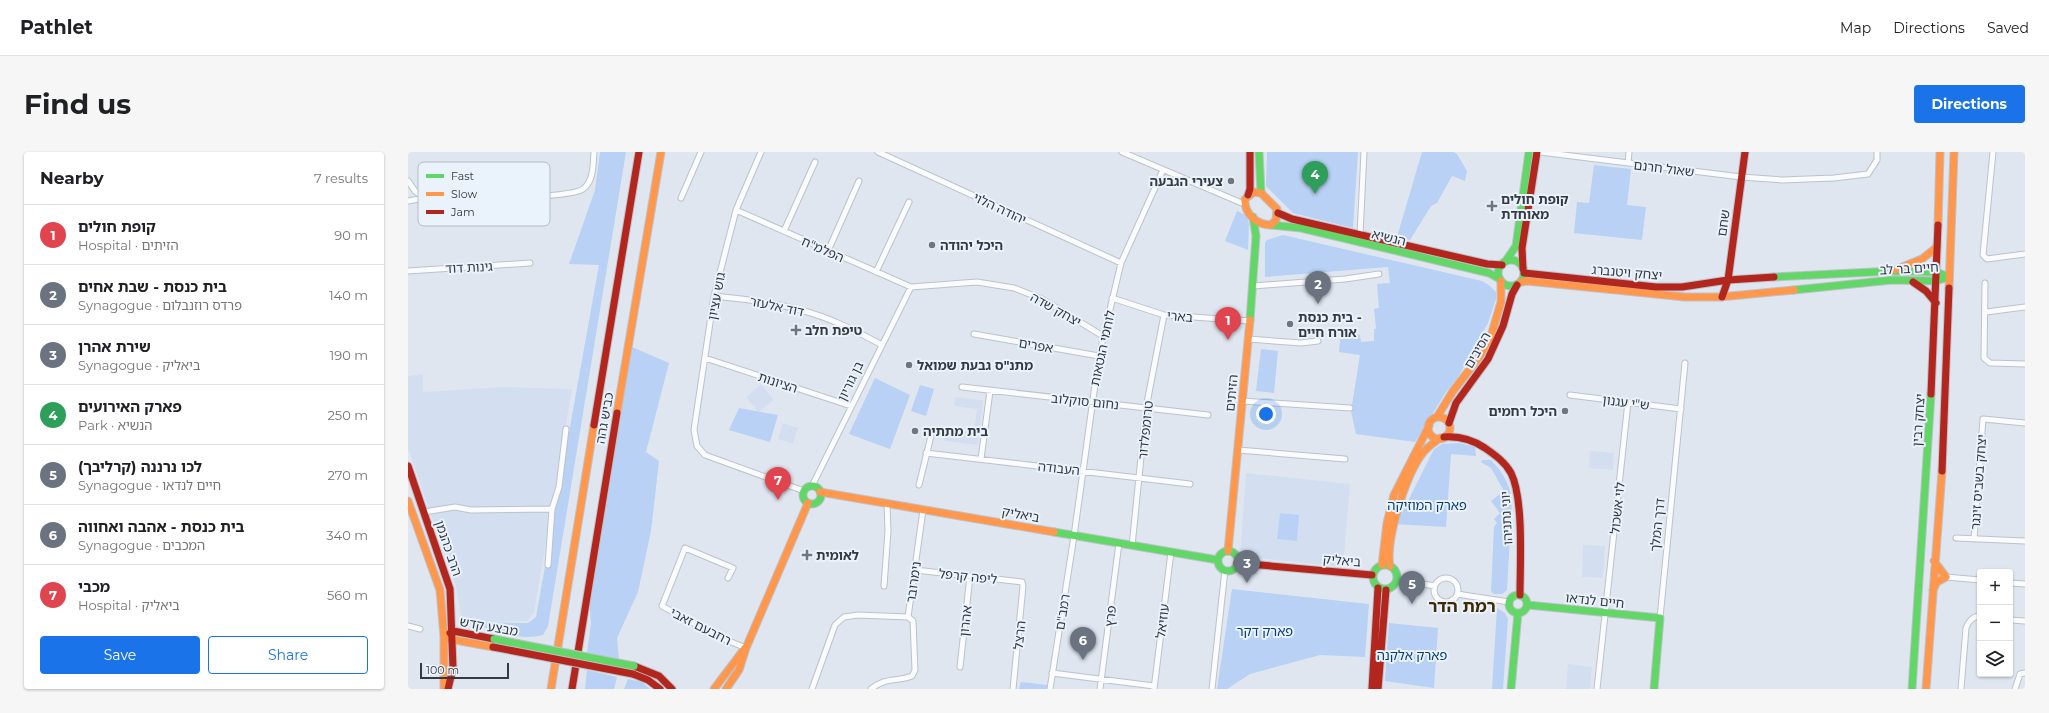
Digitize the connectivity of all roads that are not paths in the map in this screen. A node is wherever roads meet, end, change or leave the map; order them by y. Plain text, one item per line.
1 (594, 152) edge
2 (639, 152) edge
3 (661, 152) edge
4 (701, 152) edge
5 (761, 152) edge
6 (878, 152) edge
7 (1122, 152) edge
8 (1250, 152) edge
9 (1259, 152) edge
10 (1364, 152) edge
11 (1529, 152) edge
12 (1537, 152) edge
13 (1540, 152) edge
14 (1629, 152) edge
15 (1745, 152) edge
16 (1877, 152) edge
17 (1940, 152) edge
18 (1954, 152) edge
19 (1992, 152) edge
20 (815, 162) dead end
21 (1628, 163) junction
22 (1163, 170) junction
23 (1741, 177) junction
24 (408, 181) edge
25 (860, 181) dead end
26 (418, 193) edge
27 (1261, 194) junction
28 (550, 195) edge
29 (1248, 195) junction
30 (681, 198) dead end
31 (418, 199) edge
32 (408, 201) edge
33 (909, 202) dead end
34 (1244, 204) junction
35 (736, 210) junction
36 (1278, 213) junction
37 (1253, 217) junction
38 (1263, 225) junction
39 (1271, 225) junction
40 (784, 231) junction
41 (1360, 235) junction
42 (1256, 236) junction
43 (1937, 247) junction
44 (828, 251) junction
45 (2025, 254) edge
46 (530, 263) dead end
47 (1121, 263) junction
48 (1504, 263) junction
49 (408, 271) edge
50 (1524, 271) junction
51 (1893, 271) junction
52 (876, 272) junction
53 (1936, 272) junction
54 (1379, 274) dead end
55 (1949, 277) junction
56 (1500, 280) junction
57 (1728, 280) junction
58 (1911, 281) junction
59 (1936, 281) junction
60 (1519, 283) junction
61 (1985, 283) dead end
62 (1253, 286) junction
63 (911, 288) junction
64 (714, 296) junction
65 (1721, 297) junction
66 (1112, 298) junction
67 (1936, 303) junction
68 (2025, 307) edge
69 (1986, 312) junction
70 (1164, 315) junction
71 (1250, 320) junction
72 (974, 334) dead end
73 (1103, 336) junction
74 (1248, 339) junction
75 (1318, 341) dead end
76 (882, 345) junction
77 (1099, 356) junction
78 (705, 358) junction
79 (1685, 363) dead end
80 (2025, 364) edge
81 (962, 388) dead end
82 (990, 390) junction
83 (1570, 395) dead end
84 (1242, 401) junction
85 (1092, 402) junction
86 (1628, 402) junction
87 (852, 406) junction
88 (1146, 408) junction
89 (1350, 408) dead end
90 (1681, 409) junction
91 (1208, 415) dead end
92 (1437, 417) junction
93 (2025, 423) edge
94 (1450, 425) junction
95 (1429, 426) junction
96 (566, 429) dead end
97 (931, 436) dead end
98 (1442, 438) junction
99 (1468, 440) junction
100 (1238, 450) junction
101 (926, 453) junction
102 (981, 459) junction
103 (1345, 459) dead end
104 (408, 466) edge
105 (1082, 470) junction
106 (1140, 477) junction
107 (1190, 484) dead end
108 (919, 485) dead end
109 (812, 486) junction
110 (804, 491) junction
111 (820, 492) junction
112 (408, 501) edge
113 (808, 503) junction
114 (887, 504) junction
115 (552, 509) junction
116 (923, 510) junction
117 (424, 512) junction
118 (1074, 536) junction
119 (1956, 538) dead end
120 (1974, 539) junction
121 (2025, 541) edge
122 (1119, 543) junction
123 (1132, 546) junction
124 (1228, 551) junction
125 (1171, 552) junction
126 (1218, 560) junction
127 (1934, 560) junction
128 (1237, 563) junction
129 (548, 565) dead end
130 (1382, 565) junction
131 (1390, 566) junction
132 (915, 570) junction
133 (1225, 570) junction
134 (1372, 575) junction
135 (970, 576) junction
136 (1946, 577) junction
137 (728, 578) dead end
138 (1397, 580) junction
139 (1977, 580) edge
140 (1022, 582) joint
141 (2013, 583) edge
142 (2025, 584) edge
143 (884, 586) dead end
144 (1435, 586) junction
145 (1378, 588) junction
146 (1386, 590) junction
147 (1932, 592) junction
148 (1457, 594) junction
149 (1520, 595) junction
150 (1509, 602) junction
151 (1528, 606) junction
152 (1518, 613) junction
153 (1606, 614) junction
154 (1977, 616) edge
155 (908, 617) junction
156 (1660, 618) junction
157 (2013, 620) edge
158 (2025, 622) edge
159 (408, 626) edge
160 (420, 629) dead end
161 (453, 631) junction
162 (444, 636) junction
163 (453, 641) junction
164 (746, 648) junction
165 (556, 661) junction
166 (960, 667) dead end
167 (634, 670) junction
168 (575, 672) junction
169 (1052, 673) junction
170 (2023, 674) edge
171 (1101, 680) junction
172 (656, 687) edge
173 (1154, 688) edge
174 (444, 689) edge
175 (448, 689) edge
176 (544, 689) edge
177 (551, 689) edge
178 (572, 689) edge
179 (576, 689) edge
180 (672, 689) edge
181 (714, 689) edge
182 (726, 689) edge
183 (812, 689) edge
184 (871, 689) edge
185 (1013, 689) edge
186 (1050, 689) edge
187 (1100, 689) edge
188 (1212, 689) edge
189 (1372, 689) edge
190 (1378, 689) edge
191 (1511, 689) edge
192 (1597, 689) edge
193 (1654, 689) edge
194 (1912, 689) edge
195 (1926, 689) edge
196 (1961, 689) edge
197 (2015, 689) edge

1 - 28 street
2 - 165 main road, כביש גהה
3 - 168 main road, כביש גהה
4 - 30 street
5 - 35 street, גוש עציון
6 - 47 street, יהודה הלוי
7 - 22 street
8 - 29 main road
9 - 27 main road
10 - 41 street
11 - 48 main road
12 - 50 main road
13 - 21 street, שאול חרנם
14 - 21 street
15 - 23 main road, שחם
16 - 23 street, שאול חרנם
17 - 43 main road, יצחק רבין
18 - 55 main road, יצחק רבין
19 - 45 street
20 - 40 street
21 - 23 street, שאול חרנם
22 - 34 street
22 - 47 street, לוחמי הגטאות
23 - 57 main road, שחם
24 - 26 street
25 - 44 street
27 - 29 main road
27 - 36 main road
29 - 34 main road
31 - 32 street
33 - 52 street
34 - 37 main road
35 - 40 street, הפלמ"ח
35 - 64 street, גוש עציון
36 - 39 main road
36 - 41 main road, הנשיא
37 - 38 main road
37 - 42 main road, הזיתים
38 - 39 main road
38 - 42 main road, הזיתים
39 - 56 main road, הנשיא
40 - 44 street, הפלמ"ח
41 - 48 main road, הנשיא
42 - 62 main road, הזיתים
43 - 51 main road
43 - 53 main road, יצחק רבין
44 - 52 street, הפלמ"ח
46 - 49 street, גינות דוד
47 - 66 street, לוחמי הגטאות
48 - 50 main road
48 - 56 main road
50 - 57 main road, יצחק ויטנברג
50 - 60 main road
51 - 53 main road, חיים בר לב
51 - 57 main road, חיים בר לב
52 - 63 street, הפלמ"ח
53 - 55 main road, חיים בר לב
53 - 59 main road, יצחק רבין
54 - 62 street
55 - 59 main road, חיים בר לב
55 - 127 main road, יצחק רבין
56 - 60 main road
56 - 92 main road, הסיבים
57 - 65 main road, שחם
58 - 59 main road, חיים בר לב
58 - 65 main road, חיים בר לב
58 - 67 main road
59 - 67 main road, יצחק רבין
60 - 65 main road, חיים בר לב
60 - 94 main road, הסיבים
61 - 69 street
62 - 71 main road, הזיתים
63 - 73 street, יצחק שדה
63 - 76 street, בן גוריון
64 - 76 street, דוד אלעזר
64 - 78 street, גוש עציון
66 - 70 street, בארי
66 - 73 street, לוחמי הגטאות
67 - 194 main road, יצחק רבין
68 - 69 street
69 - 80 street
70 - 71 street, בארי
70 - 88 street, טרומפלדור
71 - 74 main road, הזיתים
72 - 77 street, אפרים
73 - 77 street, לוחמי הגטאות
74 - 75 street
74 - 84 main road, הזיתים
76 - 87 street, בן גוריון
77 - 85 street, לוחמי הגטאות
78 - 87 street, הציונות
78 - 110 street, גוש עציון
79 - 90 street, דרך המלך
81 - 82 street, נחום סוקלוב
82 - 85 street, נחום סוקלוב
82 - 102 street
83 - 86 street, ש"י עגנון
84 - 89 street
84 - 100 main road, הזיתים
85 - 88 street, נחום סוקלוב
85 - 105 street, לוחמי הגטאות
86 - 90 street, ש"י עגנון
86 - 153 street, לוי אשכול
87 - 109 street, בן גוריון
88 - 91 street, נחום סוקלוב
88 - 106 street, טרומפלדור
90 - 156 street, דרך המלך
92 - 94 main road
92 - 95 main road
93 - 120 street, יצחק בשביס זינגר
94 - 98 main road
94 - 99 main road, יוני נתניהו
95 - 98 main road
95 - 130 main road
96 - 115 street
97 - 101 street
98 - 99 main road, יוני נתניהו
98 - 131 main road
99 - 149 main road, יוני נתניהו
100 - 103 street
100 - 124 main road, הזיתים
101 - 102 street, העבודה
101 - 108 street
102 - 105 street, העבודה
104 - 117 main road, הרב כהנמן
105 - 106 street, העבודה
105 - 118 street, לוחמי הגטאות
106 - 107 street, העבודה
106 - 123 street, טרומפלדור
109 - 110 main road
109 - 111 main road
110 - 113 main road
111 - 113 main road
111 - 114 main road, ביאליק
112 - 162 main road
113 - 164 main road
114 - 116 main road, ביאליק
114 - 143 street
115 - 117 street
115 - 129 street
116 - 118 main road, ביאליק
116 - 132 street, נימרובר
117 - 161 main road, הרב כהנמן
118 - 122 main road, ביאליק
118 - 169 street, רמב"ם
119 - 120 street
120 - 121 street
122 - 123 main road, ביאליק
122 - 171 street, פרץ
123 - 125 main road, ביאליק
124 - 126 main road
124 - 128 main road
125 - 126 main road, ביאליק
125 - 173 street, עוזיאל
126 - 133 main road
127 - 136 main road
127 - 147 main road, יצחק רבין
128 - 133 main road
128 - 134 main road, ביאליק
130 - 131 main road
130 - 134 main road
131 - 138 main road
132 - 135 street, ליפה קרפל
132 - 155 street, נימרובר
133 - 188 street
134 - 145 main road
135 - 140 street, ליפה קרפל
135 - 166 street, אהרון
136 - 139 street
136 - 147 main road
137 - 164 street, רחבעם זאבי
138 - 144 street
138 - 146 main road
140 - 185 street, הרצל
141 - 142 street
144 - 148 street
144 - 148 street
145 - 146 main road
145 - 189 main road
146 - 190 main road
147 - 195 main road, יצחק רבין
148 - 150 street
149 - 150 main road
149 - 151 main road
150 - 152 main road
151 - 152 main road
151 - 153 main road, חיים לנדאו
152 - 191 main road
153 - 156 main road, חיים לנדאו
153 - 192 street, לוי אשכול
154 - 196 street
155 - 183 street
155 - 184 street, נימרובר
156 - 193 main road, דרך המלך
157 - 158 street
159 - 160 street
161 - 162 main road, מבצע קדש
161 - 163 main road, הרב כהנמן
161 - 167 main road, מבצע קדש, bridge
162 - 163 main road, מבצע קדש
162 - 174 main road
163 - 167 main road, מבצע קדש, bridge
163 - 175 main road, הרב כהנמן
164 - 181 main road
164 - 182 main road
165 - 176 main road
165 - 177 main road, כביש גהה
167 - 172 main road, מבצע קדש
167 - 180 main road, מבצע קדש
168 - 178 main road, כביש גהה
168 - 179 main road
169 - 171 street
169 - 186 street, רמב"ם
170 - 197 street
171 - 173 street
171 - 187 street, פרץ

